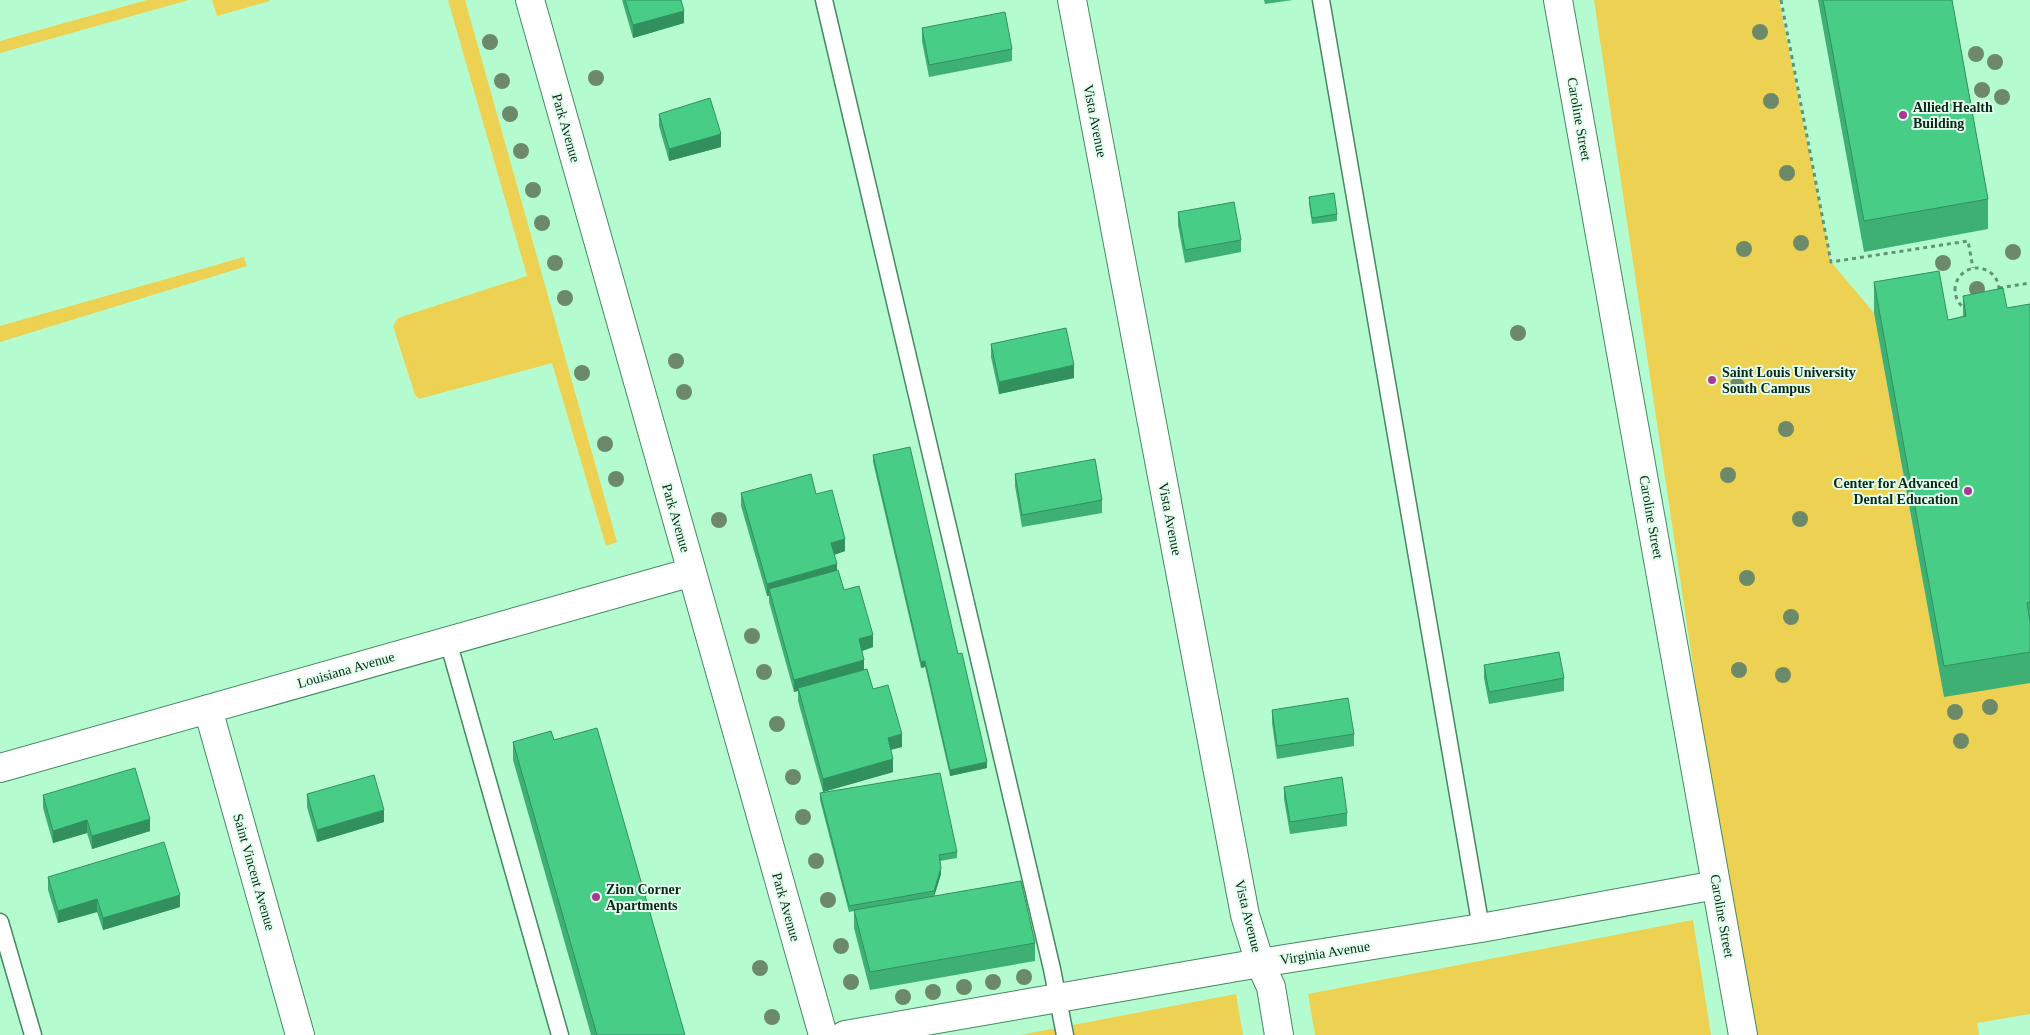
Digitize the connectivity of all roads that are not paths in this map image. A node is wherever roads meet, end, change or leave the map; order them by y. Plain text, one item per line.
1 (530, 0) edge
2 (824, 0) edge
3 (1072, 0) edge
4 (1320, 0) edge
5 (1558, 0) edge
6 (692, 572) junction
7 (448, 641) junction
8 (208, 709) junction
9 (0, 768) edge
10 (1716, 885) junction
11 (0, 922) edge
12 (1481, 928) junction
13 (1260, 963) junction
14 (1058, 997) junction
15 (33, 1035) edge
16 (300, 1035) edge
17 (560, 1035) edge
18 (823, 1035) edge
19 (846, 1035) edge
20 (1065, 1035) edge
21 (1279, 1035) edge
22 (1743, 1035) edge

1 - 6 street, Park Avenue
2 - 14 lane
3 - 13 street, Vista Avenue
4 - 12 lane
5 - 10 street, Caroline Street
6 - 7 street, Louisiana Avenue
6 - 18 street, Park Avenue
7 - 8 street, Louisiana Avenue
7 - 17 lane
8 - 9 street, Louisiana Avenue
8 - 16 street, Saint Vincent Avenue
10 - 12 street, Virginia Avenue
10 - 22 street, Caroline Street
11 - 15 lane
12 - 13 street, Virginia Avenue
13 - 14 street, Virginia Avenue
13 - 21 street, Vista Avenue
14 - 19 street, Virginia Avenue
14 - 20 lane

